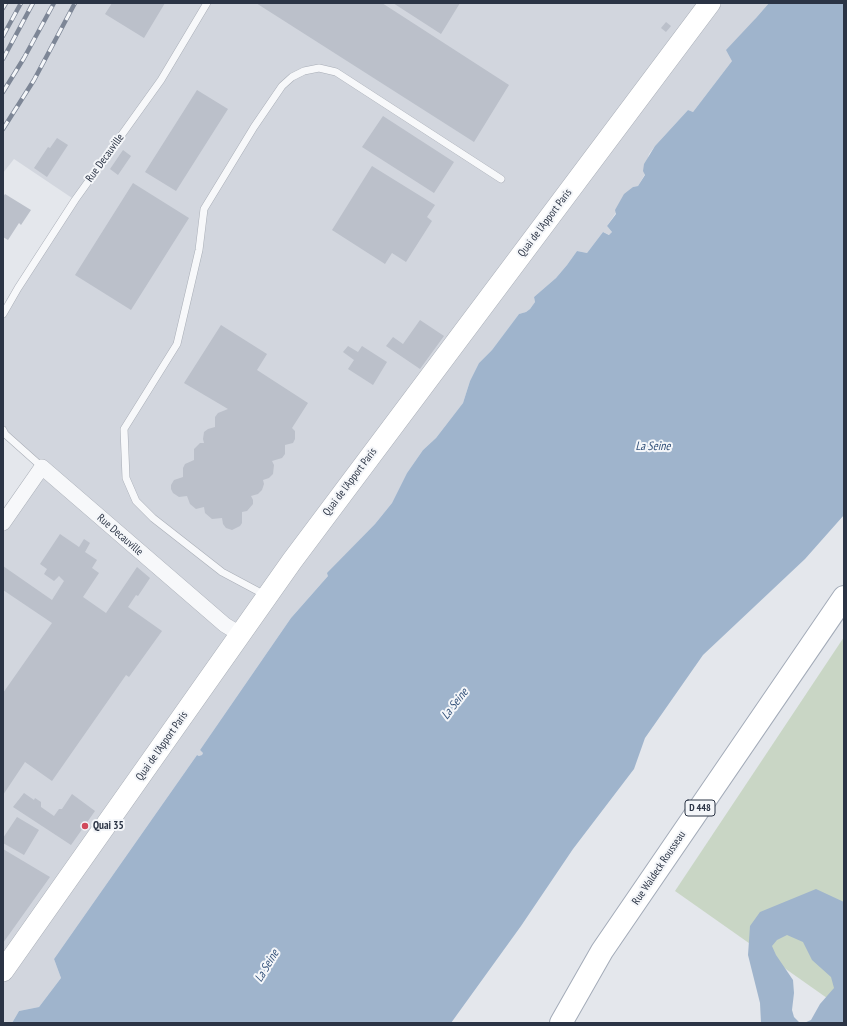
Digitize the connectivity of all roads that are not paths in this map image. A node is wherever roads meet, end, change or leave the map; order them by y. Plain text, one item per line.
1 (207, 3) edge
2 (710, 3) edge
3 (500, 179) dead end
4 (3, 314) edge
5 (3, 430) edge
6 (42, 467) junction
7 (3, 523) edge
8 (267, 596) junction
9 (844, 597) edge
10 (240, 634) junction
11 (4, 966) edge
12 (561, 1023) edge

1 - 4 lane, Rue Decauville
2 - 8 main road, Quai de l'Apport Paris
3 - 8 lane
5 - 6 lane, Rue Decauville
6 - 7 street
6 - 10 street, Rue Decauville
8 - 10 main road, Quai de l'Apport Paris
9 - 12 main road, Rue Waldeck Rousseau / D 448
10 - 11 main road, Quai de l'Apport Paris

